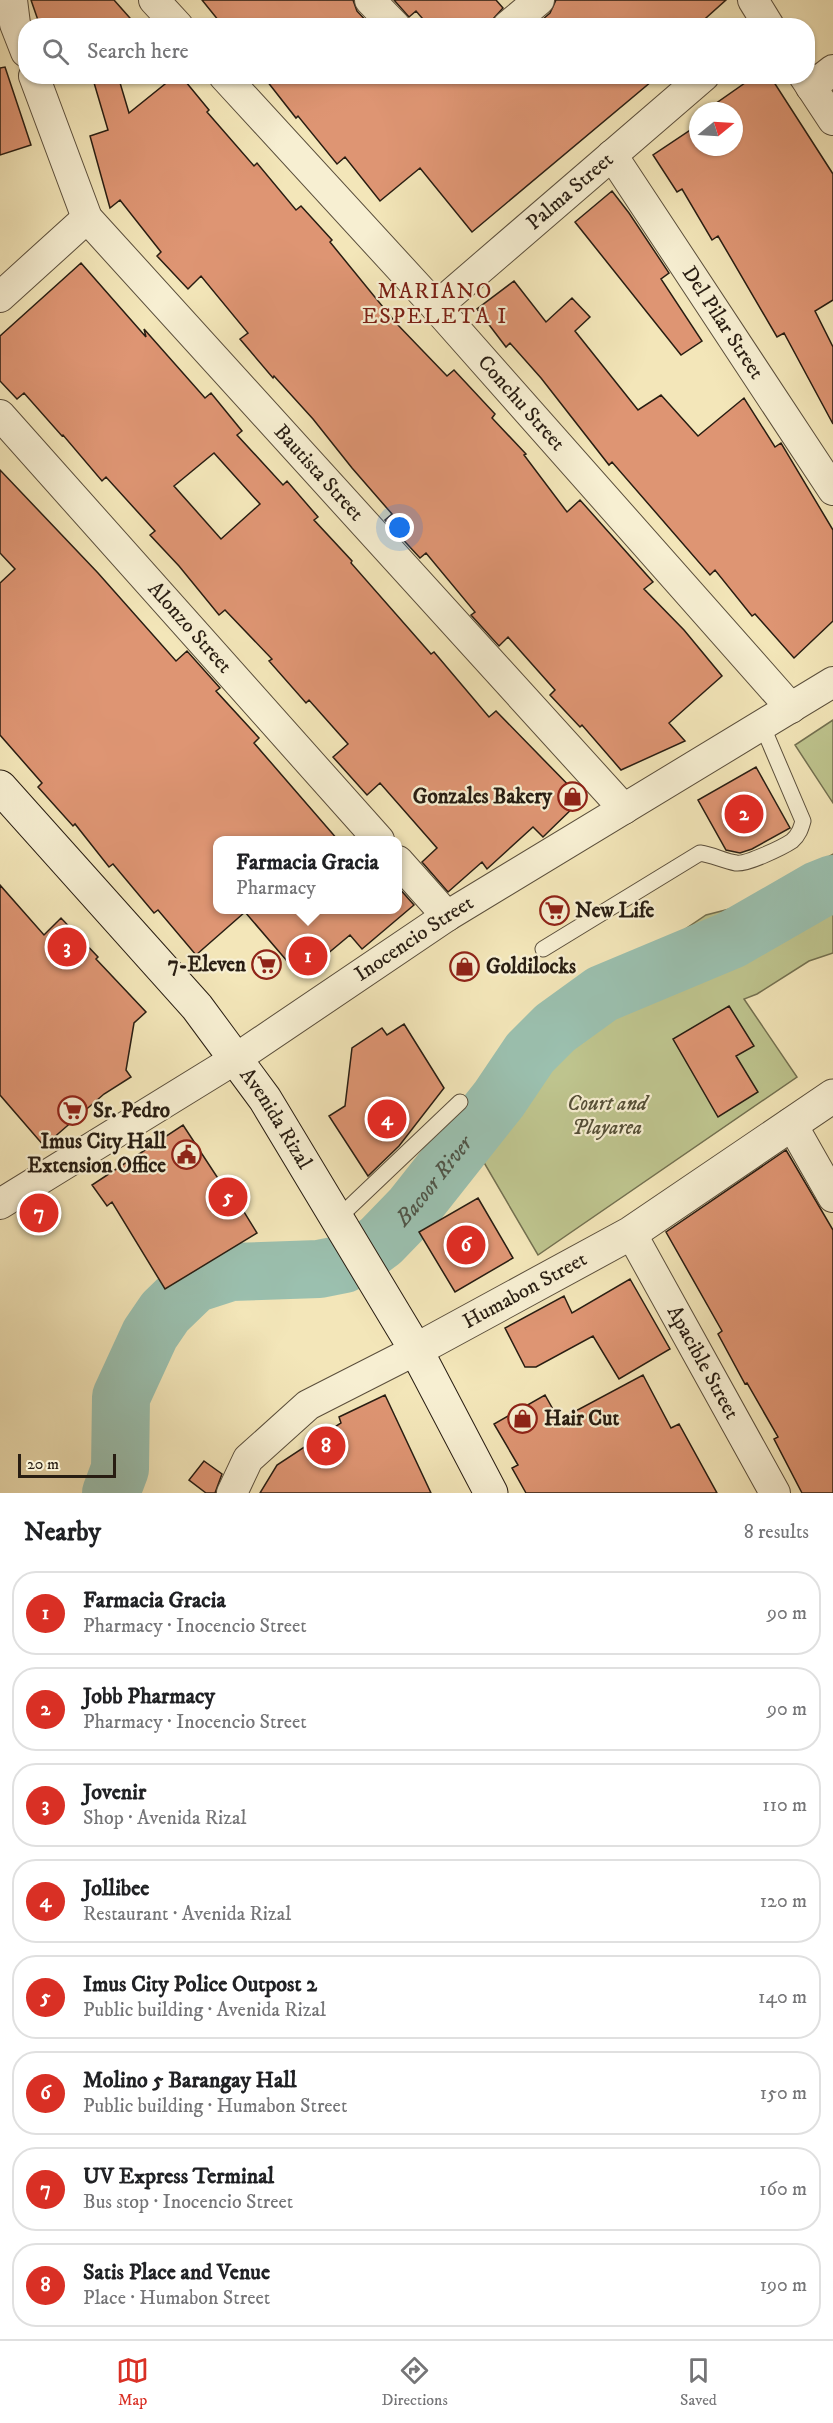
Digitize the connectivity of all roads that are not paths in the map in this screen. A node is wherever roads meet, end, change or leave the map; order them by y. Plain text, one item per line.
1 (12, 0) edge
2 (154, 0) edge
3 (370, 0) edge
4 (539, 0) edge
5 (171, 18) edge
6 (387, 18) edge
7 (518, 18) edge
8 (18, 32) edge
9 (816, 78) edge
10 (37, 84) edge
11 (231, 84) edge
12 (695, 84) edge
13 (833, 120) edge
14 (612, 156) junction
15 (87, 218) junction
16 (0, 297) edge
17 (436, 307) junction
18 (0, 415) edge
19 (833, 490) edge
20 (833, 682) edge
21 (791, 708) junction
22 (762, 725) junction
23 (0, 787) edge
24 (624, 809) junction
25 (375, 836) edge
26 (402, 865) edge
27 (447, 916) junction
28 (543, 948) dead end
29 (237, 1058) junction
30 (833, 1096) edge
31 (460, 1102) dead end
32 (792, 1123) junction
33 (833, 1197) edge
34 (3, 1198) edge
35 (341, 1226) junction
36 (631, 1233) junction
37 (416, 1350) junction
38 (232, 1493) edge
39 (491, 1493) edge
40 (775, 1493) edge

1 - 8 street
2 - 5 street
3 - 6 street
4 - 7 street
9 - 13 street
10 - 15 street
11 - 17 street, Conchu Street
12 - 14 street, Palma Street
14 - 17 street, Palma Street
14 - 19 street, Del Pilar Street
15 - 16 street
15 - 24 street, Bautista Street
17 - 21 street, Conchu Street
18 - 25 street, Alonzo Street
20 - 21 street, Inocencio Street
21 - 22 street, Inocencio Street
22 - 24 street, Inocencio Street
22 - 28 lane
23 - 29 main road, Avenida Rizal
24 - 27 street, Inocencio Street
26 - 27 street
27 - 29 street, Inocencio Street
29 - 34 street, Inocencio Street
29 - 35 main road, Avenida Rizal
30 - 32 main road, Humabon Street
31 - 35 lane
32 - 33 street
32 - 36 main road, Humabon Street
35 - 37 main road, Avenida Rizal
36 - 37 main road, Humabon Street
36 - 40 street, Apacible Street
37 - 38 street, Humabon Street
37 - 39 main road, Avenida Rizal

